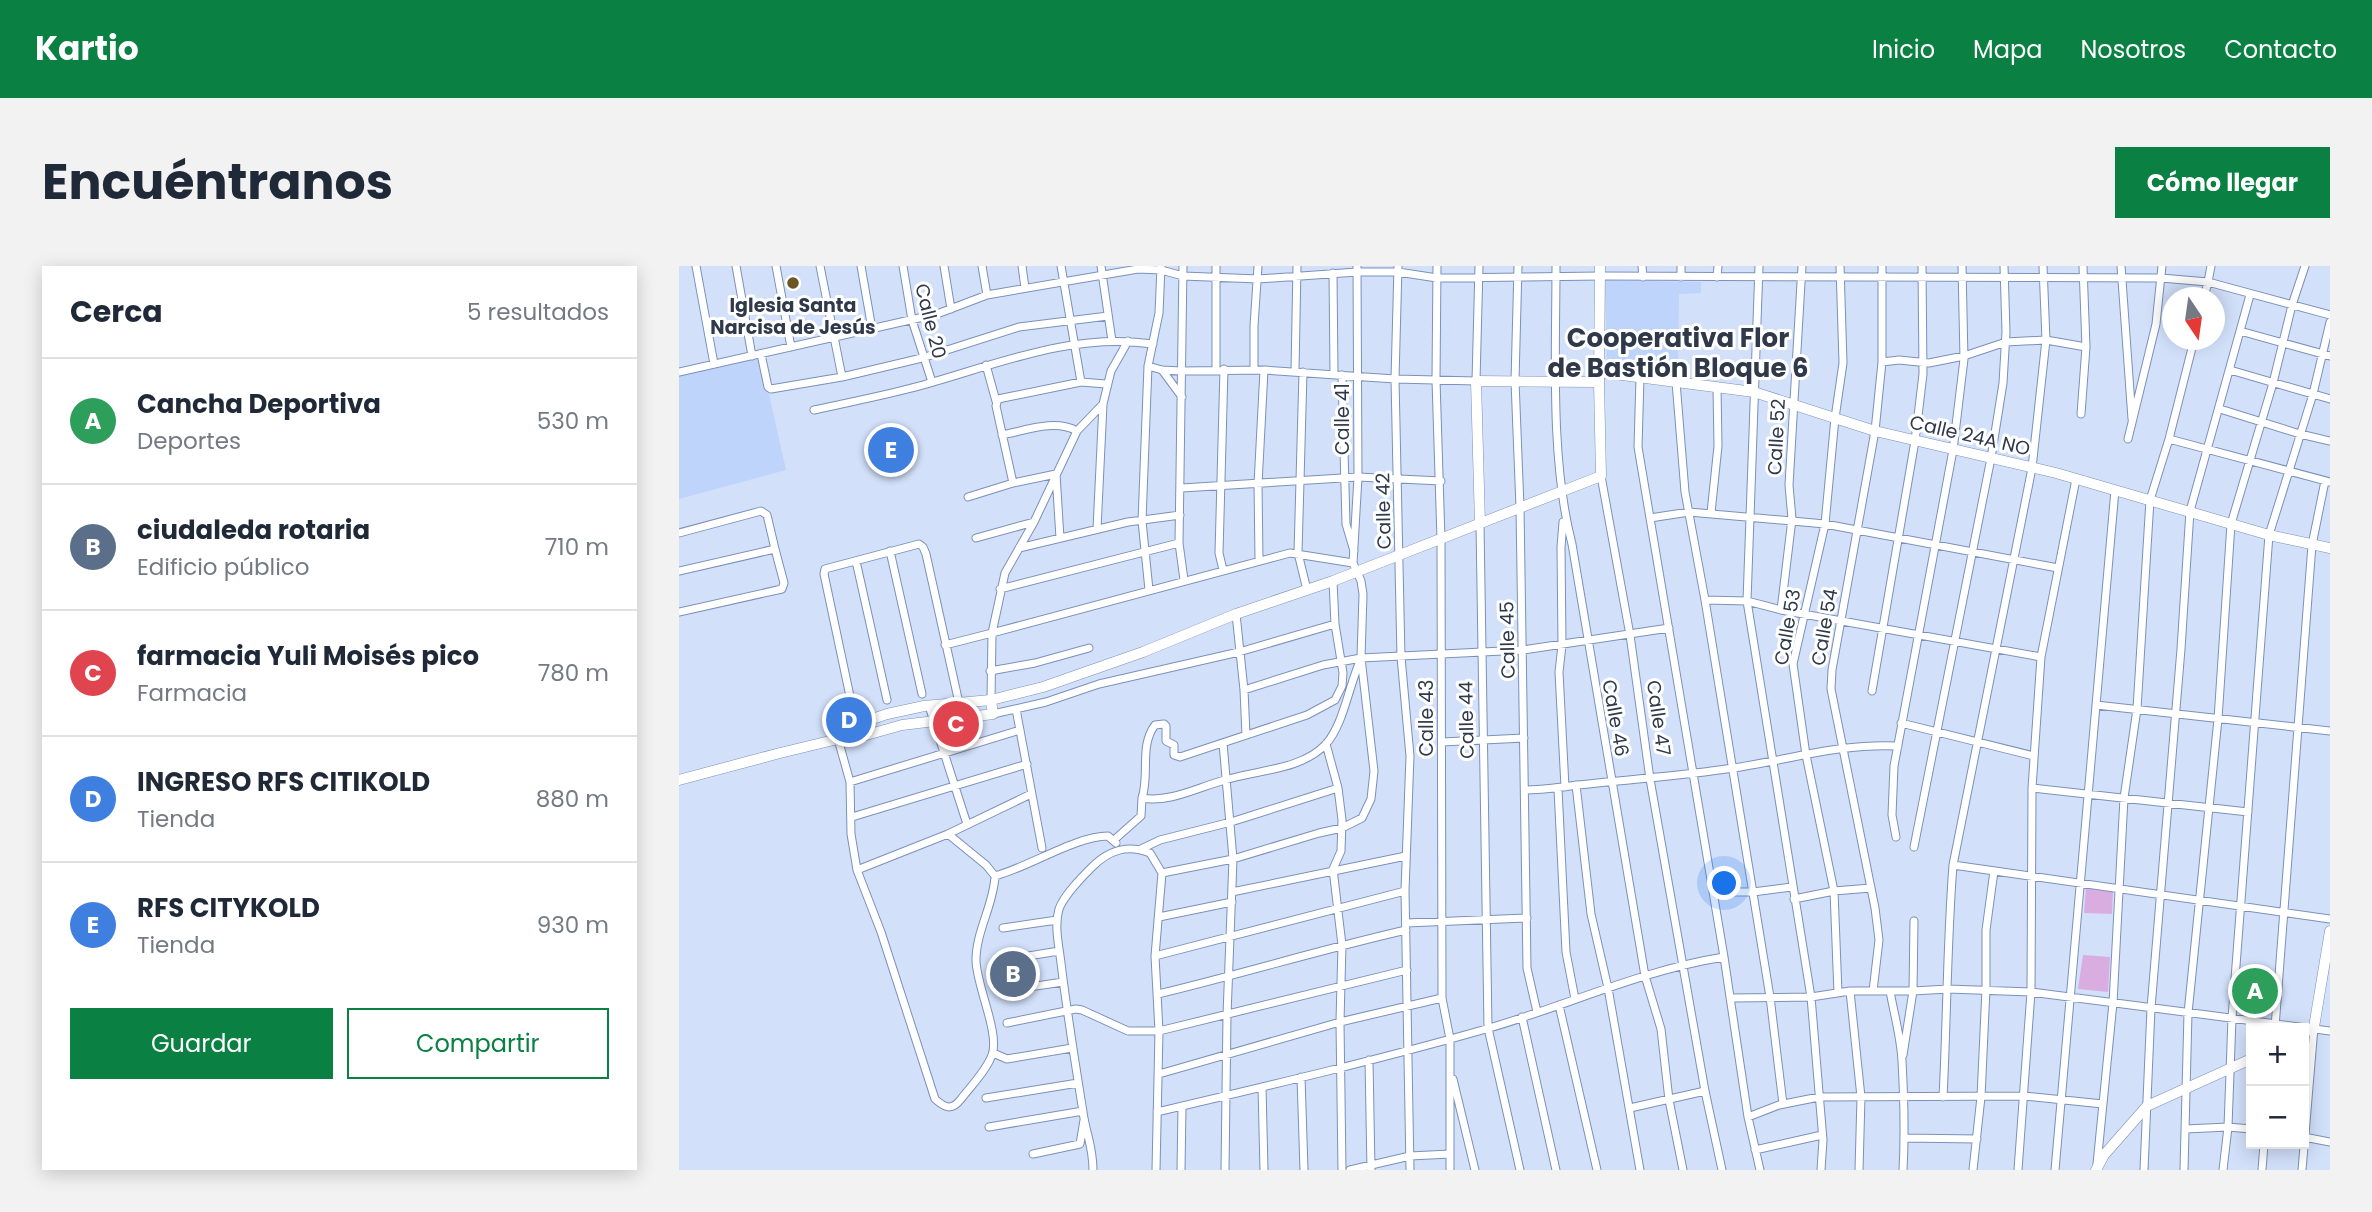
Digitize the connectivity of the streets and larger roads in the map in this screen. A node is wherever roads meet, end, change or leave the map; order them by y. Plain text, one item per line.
1 (696, 266) edge
2 (736, 266) edge
3 (776, 266) edge
4 (820, 266) edge
5 (861, 266) edge
6 (903, 266) edge
7 (944, 266) edge
8 (982, 266) edge
9 (1022, 266) edge
10 (1061, 266) edge
11 (1101, 266) edge
12 (1183, 266) edge
13 (1216, 266) edge
14 (1258, 266) edge
15 (1297, 266) edge
16 (1437, 266) edge
17 (1479, 266) edge
18 (1518, 266) edge
19 (1556, 266) edge
20 (1642, 266) edge
21 (1681, 266) edge
22 (1717, 266) edge
23 (1759, 266) edge
24 (1802, 266) edge
25 (1840, 266) edge
26 (1882, 266) edge
27 (1922, 266) edge
28 (1962, 266) edge
29 (2004, 266) edge
30 (2043, 266) edge
31 (2084, 266) edge
32 (2121, 266) edge
33 (2162, 266) edge
34 (2211, 266) edge
35 (2304, 267) edge
36 (1138, 268) edge
37 (1161, 268) edge
38 (1357, 269) edge
39 (1398, 269) edge
40 (1601, 271) edge
41 (1333, 273) junction
42 (1102, 276) junction
43 (1183, 276) junction
44 (1298, 276) junction
45 (1643, 276) junction
46 (1215, 277) junction
47 (1517, 277) junction
48 (1556, 277) junction
49 (1681, 277) junction
50 (1717, 277) junction
51 (1437, 278) junction
52 (1479, 278) junction
53 (1759, 278) junction
54 (1802, 278) junction
55 (1840, 278) junction
56 (1881, 278) junction
57 (1921, 278) junction
58 (2121, 278) junction
59 (2161, 278) junction
60 (1258, 279) junction
61 (1962, 279) junction
62 (2004, 279) junction
63 (2042, 279) junction
64 (2083, 279) junction
65 (1063, 282) junction
66 (2208, 282) junction
67 (2207, 287) edge
68 (1025, 288) junction
69 (986, 295) junction
70 (2250, 295) junction
71 (2292, 305) junction
72 (951, 309) junction
73 (2330, 315) edge
74 (1108, 316) junction
75 (912, 320) junction
76 (1072, 320) junction
77 (2330, 323) edge
78 (872, 329) junction
79 (2240, 331) junction
80 (833, 338) junction
81 (2046, 340) junction
82 (1112, 341) junction
83 (1128, 341) junction
84 (2006, 342) junction
85 (2282, 342) junction
86 (1074, 344) junction
87 (1153, 344) junction
88 (2086, 346) junction
89 (791, 347) junction
90 (2191, 350) edge
91 (757, 355) junction
92 (2326, 355) edge
93 (1964, 356) junction
94 (922, 358) junction
95 (1882, 362) junction
96 (1923, 362) junction
97 (714, 365) junction
98 (986, 365) junction
99 (1148, 366) junction
100 (1220, 369) junction
101 (1162, 370) junction
102 (1254, 370) junction
103 (1264, 370) junction
104 (2230, 370) junction
105 (1181, 371) junction
106 (679, 372) edge
107 (1299, 372) junction
108 (1338, 374) junction
109 (1357, 375) junction
110 (842, 377) junction
111 (1599, 377) junction
112 (1640, 377) junction
113 (1395, 379) junction
114 (1436, 380) junction
115 (1476, 381) junction
116 (1515, 381) junction
117 (932, 382) junction
118 (1081, 382) junction
119 (1556, 382) junction
120 (1676, 382) junction
121 (2273, 383) junction
122 (1106, 384) junction
123 (1717, 387) junction
124 (1754, 392) junction
125 (2313, 394) junction
126 (1182, 397) junction
127 (2330, 399) edge
128 (996, 402) junction
129 (1103, 404) junction
130 (1794, 405) junction
131 (2220, 409) junction
132 (814, 410) dead end
133 (2081, 414) dead end
134 (1835, 418) junction
135 (2261, 421) junction
136 (2132, 425) junction
137 (1077, 431) junction
138 (1875, 431) junction
139 (2300, 434) junction
140 (1002, 435) junction
141 (2128, 439) dead end
142 (2169, 439) junction
143 (2330, 440) edge
144 (1915, 441) junction
145 (2206, 448) junction
146 (1953, 450) junction
147 (1991, 458) junction
148 (2249, 461) junction
149 (2032, 468) junction
150 (2289, 472) junction
151 (1056, 474) junction
152 (1358, 477) junction
153 (1601, 477) junction
154 (1344, 478) junction
155 (2076, 479) junction
156 (1300, 481) junction
157 (1398, 481) junction
158 (1441, 481) junction
159 (2327, 482) edge
160 (1013, 483) junction
161 (1258, 484) junction
162 (1221, 486) junction
163 (1182, 488) junction
164 (2115, 490) junction
165 (1561, 491) junction
166 (968, 497) dead end
167 (2150, 500) junction
168 (1520, 507) junction
169 (2189, 511) junction
170 (1689, 512) junction
171 (1711, 513) junction
172 (1564, 514) junction
173 (1180, 515) junction
174 (1748, 516) junction
175 (1650, 518) junction
176 (1792, 519) junction
177 (1142, 521) junction
178 (1034, 522) junction
179 (1480, 524) junction
180 (1825, 524) junction
181 (2231, 524) junction
182 (1097, 529) junction
183 (1857, 530) junction
184 (679, 533) edge
185 (2269, 535) junction
186 (976, 538) dead end
187 (1060, 538) junction
188 (1898, 538) junction
189 (1441, 539) junction
190 (1179, 543) junction
191 (1935, 545) junction
192 (2312, 545) junction
193 (1019, 548) junction
194 (2330, 548) edge
195 (775, 549) junction
196 (890, 551) junction
197 (1146, 551) junction
198 (1355, 551) junction
199 (1972, 552) junction
200 (1298, 553) junction
201 (1400, 554) junction
202 (1259, 559) junction
203 (2014, 560) junction
204 (856, 561) junction
205 (1355, 566) junction
206 (2058, 568) junction
207 (1223, 570) junction
208 (679, 571) edge
209 (1184, 580) junction
210 (1333, 581) junction
211 (1000, 589) junction
212 (1149, 590) junction
213 (1307, 590) junction
214 (1706, 600) junction
215 (1747, 601) junction
216 (1781, 610) junction
217 (679, 612) edge
218 (1803, 613) junction
219 (1235, 614) junction
220 (1841, 620) junction
221 (1335, 624) junction
222 (1669, 628) junction
223 (1883, 628) junction
224 (992, 633) junction
225 (1630, 635) junction
226 (1919, 635) junction
227 (1955, 641) junction
228 (1587, 642) junction
229 (945, 645) junction
230 (1562, 645) junction
231 (1089, 648) dead end
232 (1996, 649) junction
233 (1523, 650) junction
234 (1239, 652) junction
235 (1482, 652) junction
236 (1442, 655) junction
237 (1401, 657) junction
238 (2041, 657) junction
239 (1361, 659) junction
240 (1342, 661) junction
241 (990, 671) junction
242 (1244, 690) junction
243 (1872, 691) dead end
244 (922, 694) dead end
245 (991, 700) junction
246 (851, 701) dead end
247 (887, 701) dead end
248 (959, 703) junction
249 (2096, 705) junction
250 (929, 706) junction
251 (1016, 709) junction
252 (2137, 709) junction
253 (993, 713) junction
254 (2175, 714) junction
255 (2218, 719) junction
256 (933, 720) junction
257 (1901, 723) junction
258 (2254, 723) junction
259 (2298, 727) junction
260 (1020, 730) junction
261 (1938, 730) junction
262 (2330, 731) edge
263 (1245, 735) junction
264 (1524, 738) junction
265 (838, 739) junction
266 (1483, 740) junction
267 (1442, 742) junction
268 (1977, 742) junction
269 (1223, 743) junction
270 (1326, 744) junction
271 (1898, 746) junction
272 (1844, 747) junction
273 (944, 753) junction
274 (1806, 755) junction
275 (2034, 756) junction
276 (1771, 761) junction
277 (1027, 764) junction
278 (1733, 768) junction
279 (1693, 773) junction
280 (1227, 779) junction
281 (1650, 779) junction
282 (679, 780) edge
283 (850, 782) junction
284 (1611, 782) junction
285 (1576, 785) junction
286 (955, 787) junction
287 (1338, 788) junction
288 (1562, 788) junction
289 (2032, 788) junction
290 (1525, 790) junction
291 (1031, 794) junction
292 (2088, 794) junction
293 (1142, 798) junction
294 (2124, 798) junction
295 (2167, 803) junction
296 (2209, 807) junction
297 (2248, 812) junction
298 (852, 817) junction
299 (1231, 822) junction
300 (967, 824) junction
301 (1342, 828) junction
302 (948, 834) junction
303 (1896, 837) dead end
304 (1114, 840) junction
305 (1914, 847) dead end
306 (1042, 848) dead end
307 (1118, 849) junction
308 (1141, 849) junction
309 (1406, 856) junction
310 (1233, 859) junction
311 (1953, 865) junction
312 (1333, 869) junction
313 (857, 870) junction
314 (1994, 871) junction
315 (1163, 873) junction
316 (995, 876) junction
317 (2032, 876) junction
318 (2080, 883) junction
319 (1792, 887) junction
320 (1871, 888) junction
321 (2119, 888) junction
322 (1405, 891) junction
323 (1834, 891) junction
324 (1232, 892) junction
325 (1713, 892) junction
326 (1753, 892) junction
327 (2160, 894) junction
328 (1794, 899) junction
329 (2200, 900) junction
330 (1232, 902) junction
331 (2240, 906) junction
332 (1339, 909) junction
333 (2283, 912) junction
334 (1159, 917) junction
335 (1486, 918) junction
336 (1527, 918) junction
337 (2330, 919) edge
338 (1058, 920) junction
339 (1442, 921) junction
340 (1914, 921) dead end
341 (1406, 927) junction
342 (1003, 928) dead end
343 (2330, 931) edge
344 (1229, 936) junction
345 (1342, 945) junction
346 (1059, 951) junction
347 (1155, 956) junction
348 (1724, 957) junction
349 (997, 961) dead end
350 (1683, 963) junction
351 (1407, 970) junction
352 (1645, 976) junction
353 (1228, 977) junction
354 (1063, 982) junction
355 (1340, 988) junction
356 (1608, 988) junction
357 (1948, 989) junction
358 (1986, 989) junction
359 (1873, 990) junction
360 (1003, 991) dead end
361 (1850, 991) junction
362 (1913, 991) junction
363 (1890, 992) junction
364 (2031, 992) junction
365 (1838, 993) junction
366 (1158, 994) junction
367 (1811, 996) junction
368 (1770, 997) junction
369 (2069, 997) junction
370 (1442, 998) junction
371 (1730, 998) junction
372 (1575, 999) junction
373 (2113, 1003) junction
374 (1559, 1004) junction
375 (1408, 1007) junction
376 (2151, 1008) junction
377 (1067, 1010) junction
378 (1537, 1012) junction
379 (2188, 1013) junction
380 (1227, 1015) junction
381 (1522, 1017) junction
382 (2232, 1018) junction
383 (1340, 1022) junction
384 (1007, 1023) dead end
385 (2259, 1023) edge
386 (2275, 1023) edge
387 (2309, 1027) edge
388 (2314, 1027) junction
389 (1488, 1028) junction
390 (2309, 1030) edge
391 (1159, 1031) junction
392 (2330, 1031) edge
393 (1450, 1039) junction
394 (1072, 1048) junction
395 (1408, 1050) junction
396 (1227, 1055) junction
397 (999, 1056) junction
398 (1902, 1059) junction
399 (1369, 1060) junction
400 (2246, 1061) edge
401 (1450, 1065) junction
402 (1342, 1067) junction
403 (2228, 1070) junction
404 (1159, 1074) junction
405 (1301, 1077) junction
406 (1078, 1083) junction
407 (1262, 1087) junction
408 (2309, 1088) edge
409 (2185, 1089) junction
410 (1705, 1091) junction
411 (1226, 1095) junction
412 (2024, 1096) junction
413 (1819, 1097) junction
414 (1861, 1097) junction
415 (1902, 1097) junction
416 (1943, 1097) junction
417 (1981, 1097) junction
418 (986, 1098) dead end
419 (1669, 1100) junction
420 (2061, 1100) junction
421 (1783, 1104) junction
422 (2103, 1104) junction
423 (1182, 1106) junction
424 (2147, 1106) junction
425 (1630, 1108) junction
426 (1157, 1112) junction
427 (1083, 1115) junction
428 (1748, 1116) junction
429 (989, 1127) dead end
430 (2228, 1127) junction
431 (2186, 1129) junction
432 (2246, 1129) edge
433 (1822, 1135) junction
434 (1905, 1138) junction
435 (2309, 1138) edge
436 (1977, 1139) junction
437 (2330, 1142) edge
438 (2264, 1149) edge
439 (2304, 1149) edge
440 (1755, 1150) junction
441 (1033, 1154) dead end
442 (1450, 1154) junction
443 (1410, 1156) junction
444 (1371, 1167) edge
445 (1093, 1170) edge
446 (1156, 1170) edge
447 (1181, 1170) edge
448 (1225, 1170) edge
449 (1264, 1170) edge
450 (1304, 1170) edge
451 (1342, 1170) edge
452 (1350, 1170) edge
453 (1410, 1170) edge
454 (1451, 1170) edge
455 (1475, 1170) edge
456 (1520, 1170) edge
457 (1556, 1170) edge
458 (1597, 1170) edge
459 (1640, 1170) edge
460 (1683, 1170) edge
461 (1722, 1170) edge
462 (1760, 1170) edge
463 (1821, 1170) edge
464 (1859, 1170) edge
465 (1903, 1170) edge
466 (1973, 1170) edge
467 (2018, 1170) edge
468 (2056, 1170) edge
469 (2096, 1170) edge
470 (2144, 1170) edge
471 (2184, 1170) edge
472 (2223, 1170) edge
473 (2262, 1170) edge
474 (2302, 1170) edge

1 - 97 street
2 - 91 street
3 - 89 street
4 - 80 street
5 - 78 street
6 - 75 street, Calle 20
7 - 72 street
8 - 69 street
9 - 68 street
10 - 65 street
11 - 42 street
12 - 43 street
13 - 46 street
14 - 60 street
15 - 44 street
16 - 51 street, Calle 43
17 - 52 street, Calle 44
18 - 47 street, Calle 45
19 - 48 street, Calle 46
20 - 45 street
21 - 49 street
22 - 50 street
23 - 53 street
24 - 54 street, Calle 52
25 - 55 street, Calle 53
26 - 56 street, Calle 54
27 - 57 street
28 - 61 street
29 - 62 street
30 - 63 street
31 - 64 street
32 - 58 street
33 - 59 street
34 - 66 street
35 - 71 street
36 - 37 street
36 - 42 street
37 - 43 street
37 - 87 street
38 - 39 street
38 - 41 street
38 - 109 street, Calle 41
39 - 51 street
39 - 113 street, Calle 42
40 - 45 street
40 - 48 street
40 - 111 street, Calle 47
41 - 44 street
41 - 108 street
42 - 65 street
42 - 74 street
43 - 46 street
43 - 105 street
44 - 60 street
44 - 107 street
45 - 49 street
46 - 60 street
46 - 100 street
47 - 48 street
47 - 52 street
47 - 116 street, Calle 45
48 - 119 street, Calle 46
49 - 50 street
50 - 53 street
51 - 52 street
51 - 114 street, Calle 43
52 - 115 street, Calle 44
53 - 54 street
53 - 124 street
54 - 55 street
54 - 130 street, Calle 52
55 - 56 street
55 - 134 street, Calle 53
56 - 57 street
56 - 95 street, Calle 54
57 - 61 street
57 - 96 street
58 - 59 street
58 - 64 street
58 - 136 street
59 - 66 street
59 - 136 street
60 - 102 street
61 - 62 street
61 - 93 street
62 - 63 street
62 - 84 street
63 - 64 street
63 - 81 street
64 - 88 street
65 - 68 street
65 - 76 street
66 - 67 street
66 - 70 street
68 - 69 street
69 - 72 street
70 - 71 street
70 - 79 street
71 - 73 street
71 - 85 street
72 - 75 street
74 - 76 street
74 - 82 street
75 - 78 street
75 - 94 street, Calle 20
76 - 86 street
76 - 94 street
77 - 92 street
78 - 80 street
79 - 85 street
79 - 104 street
80 - 89 street
80 - 110 street
81 - 84 street
81 - 88 street
81 - 149 street
82 - 83 street
82 - 86 street
83 - 87 street
83 - 122 street
84 - 93 street
84 - 147 street
85 - 92 street
85 - 121 street
86 - 98 street
86 - 118 street
87 - 99 street
88 - 133 street
89 - 91 street
90 - 142 street
91 - 97 street
91 - 110 street
92 - 125 street
93 - 96 street
93 - 146 street
94 - 110 street
94 - 117 street, Calle 20
95 - 96 street
95 - 138 street, Calle 54
96 - 144 street
97 - 106 street
98 - 117 street
98 - 128 street
99 - 101 street
99 - 177 street
100 - 102 street
100 - 105 street
100 - 162 street
101 - 105 street
101 - 126 street
102 - 103 street
103 - 107 street
103 - 161 street
104 - 121 street
104 - 131 street
105 - 126 street
107 - 108 street
107 - 156 street
108 - 109 street
108 - 154 street
109 - 113 street
109 - 152 street, Calle 41
111 - 112 street, Calle 24A NO
111 - 119 street, Calle 24A NO
111 - 153 street, Calle 47
112 - 120 street, Calle 24A NO
112 - 175 street
113 - 114 street
113 - 157 street, Calle 42
114 - 115 street
114 - 158 street, Calle 43
115 - 116 street, Calle 24A NO
115 - 179 street, Calle 44
116 - 119 street, Calle 24A NO
116 - 168 street, Calle 45
117 - 132 street
118 - 122 street
118 - 128 street
119 - 165 street, Calle 46
120 - 123 street, Calle 24A NO
120 - 170 street
121 - 125 street
121 - 135 street
122 - 129 street
123 - 124 street, Calle 24A NO
123 - 171 street
124 - 130 street, Calle 24A NO
124 - 174 street
125 - 127 street
125 - 139 street
126 - 163 street
128 - 140 street
129 - 137 street
129 - 182 street
130 - 134 street, Calle 24A NO
130 - 176 street, Calle 52
131 - 135 street
131 - 145 street
134 - 138 street, Calle 24A NO
134 - 180 street, Calle 53
135 - 139 street
135 - 148 street
136 - 141 street
137 - 140 street
137 - 151 street
138 - 144 street, Calle 24A NO
138 - 183 street, Calle 54
139 - 143 street
139 - 150 street
140 - 160 street
142 - 145 street
142 - 167 street
144 - 146 street, Calle 24A NO
144 - 188 street
145 - 148 street
145 - 169 street
146 - 147 street, Calle 24A NO
146 - 191 street
147 - 149 street, Calle 24A NO
147 - 199 street
148 - 150 street
148 - 181 street
149 - 155 street, Calle 24A NO
149 - 203 street
150 - 159 street
150 - 185 street
151 - 160 street
151 - 178 street
151 - 187 street
152 - 154 street
152 - 157 street
152 - 198 street, Calle 41
153 - 165 street
153 - 225 street, Calle 47
154 - 156 street
154 - 198 street
155 - 164 street, Calle 24A NO
155 - 206 street
156 - 161 street
156 - 200 street
157 - 158 street
157 - 201 street, Calle 42
158 - 189 street, Calle 43
159 - 192 street
160 - 166 street
161 - 162 street
161 - 202 street
162 - 163 street
162 - 207 street
163 - 173 street
164 - 167 street, Calle 24A NO
164 - 249 street
165 - 168 street
165 - 172 street, Calle 46
167 - 169 street, Calle 24A NO
167 - 252 street
168 - 179 street
168 - 233 street, Calle 45
169 - 181 street, Calle 24A NO
169 - 254 street
170 - 171 street
170 - 175 street
170 - 214 street
171 - 174 street
172 - 228 street, Calle 46
172 - 230 street
173 - 177 street
173 - 190 street
174 - 176 street
174 - 215 street
175 - 222 street
176 - 180 street
176 - 216 street, Calle 52
177 - 182 street
177 - 197 street
178 - 186 street
178 - 193 street
179 - 189 street
179 - 235 street, Calle 44
180 - 183 street
180 - 218 street, Calle 53
181 - 185 street, Calle 24A NO
181 - 255 street
182 - 187 street
183 - 188 street
183 - 220 street, Calle 54
184 - 195 street
185 - 192 street, Calle 24A NO
185 - 258 street
187 - 193 street
188 - 191 street
188 - 223 street
189 - 201 street
189 - 236 street, Calle 43
190 - 197 street
190 - 209 street
191 - 199 street
191 - 226 street
192 - 194 street, Calle 24A NO
192 - 259 street
193 - 211 street
195 - 208 street
195 - 217 street
196 - 204 street
196 - 229 street
196 - 244 street
197 - 211 street
197 - 212 street
198 - 205 street, Calle 41
199 - 203 street
199 - 227 street
200 - 202 street
200 - 205 street
200 - 213 street
201 - 205 street
201 - 237 street, Calle 42
202 - 207 street
203 - 206 street
203 - 232 street
204 - 246 street
204 - 247 street
205 - 210 street
205 - 239 street, Calle 41
206 - 238 street
207 - 209 street
209 - 212 street
210 - 213 street
210 - 221 street
211 - 224 street
212 - 224 street
213 - 219 street
214 - 215 street
214 - 278 street
215 - 216 street
215 - 276 street
216 - 218 street
218 - 220 street
218 - 274 street, Calle 53
219 - 234 street
219 - 245 street
220 - 223 street
220 - 272 street, Calle 54
221 - 234 street
221 - 240 street
222 - 225 street
222 - 279 street
223 - 226 street
223 - 243 street
224 - 229 street
224 - 241 street
225 - 228 street
225 - 281 street, Calle 47
226 - 227 street
226 - 257 street
227 - 232 street
227 - 261 street
228 - 230 street
228 - 284 street, Calle 46
229 - 248 street
230 - 233 street
230 - 288 street
231 - 241 street
232 - 238 street
232 - 268 street
233 - 235 street
233 - 264 street, Calle 45
234 - 242 street
234 - 251 street
235 - 236 street
235 - 266 street, Calle 44
236 - 237 street
236 - 267 street, Calle 43
237 - 239 street
237 - 309 street, Calle 42
238 - 275 street
239 - 240 street
239 - 270 street
239 - 301 street
240 - 242 street
240 - 263 street
241 - 245 street
242 - 263 street
245 - 248 street
245 - 253 street
248 - 250 street
249 - 252 street
249 - 292 street
250 - 256 street
250 - 265 street
251 - 253 street
251 - 260 street
252 - 254 street
252 - 294 street
253 - 256 street
254 - 255 street
254 - 295 street
255 - 258 street
255 - 296 street
256 - 265 street
256 - 273 street
257 - 261 street
257 - 271 street
258 - 259 street
258 - 297 street
259 - 262 street
259 - 333 street
260 - 273 street
260 - 277 street
261 - 268 street
261 - 305 street
263 - 269 street
264 - 266 street
264 - 290 street, Calle 45
265 - 282 street
265 - 283 street
266 - 267 street
266 - 335 street, Calle 44
267 - 339 street, Calle 43
268 - 275 street
268 - 311 street
269 - 280 street
269 - 293 street
270 - 280 street
270 - 287 street
271 - 272 street
271 - 303 street
272 - 274 street
272 - 320 street, Calle 54
273 - 283 street
273 - 286 street
274 - 276 street
274 - 323 street, Calle 53
275 - 289 street
276 - 278 street
276 - 319 street
277 - 286 street
277 - 291 street
278 - 279 street
278 - 326 street
279 - 281 street
279 - 325 street
280 - 293 street
280 - 299 street
281 - 284 street
281 - 350 street, Calle 47
283 - 298 street
284 - 285 street
284 - 352 street, Calle 46
285 - 288 street
285 - 356 street
286 - 298 street
286 - 300 street
287 - 299 street
287 - 301 street
288 - 290 street
288 - 372 street
289 - 292 street
289 - 317 street
290 - 336 street, Calle 45
291 - 300 street
291 - 306 street
292 - 294 street
292 - 318 street
293 - 304 street
294 - 295 street
294 - 321 street
295 - 296 street
295 - 327 street
296 - 297 street
296 - 329 street
297 - 331 street
298 - 313 street
299 - 308 street
299 - 310 street
300 - 302 street
301 - 310 street
301 - 312 street
302 - 313 street
302 - 316 street
304 - 307 street
304 - 316 street
307 - 308 street
307 - 338 street
308 - 315 street
309 - 312 street
309 - 322 street, Calle 42
310 - 315 street
310 - 324 street
311 - 314 street
311 - 357 street
312 - 324 street
312 - 332 street
313 - 397 street
314 - 317 street
314 - 358 street
315 - 334 street
316 - 397 street
317 - 318 street
317 - 364 street
318 - 321 street
318 - 369 street
319 - 326 street
319 - 328 street
320 - 323 street
320 - 359 street, Calle 54
321 - 327 street
321 - 373 street
322 - 332 street
322 - 341 street, Calle 42
323 - 328 street
323 - 365 street, Calle 53
324 - 330 street
325 - 326 street
325 - 348 street
326 - 368 street
327 - 329 street
327 - 376 street
328 - 367 street
329 - 331 street
329 - 379 street
330 - 334 street
330 - 344 street
331 - 333 street
331 - 382 street
332 - 344 street
332 - 345 street
333 - 337 street
333 - 386 street
334 - 347 street
335 - 336 street
335 - 339 street
335 - 389 street, Calle 44
336 - 378 street, Calle 45
338 - 342 street
338 - 346 street
339 - 341 street
339 - 370 street, Calle 43
340 - 362 street
341 - 345 street
341 - 351 street, Calle 42
343 - 388 street
344 - 347 street
344 - 353 street
345 - 353 street
345 - 355 street
346 - 349 street
346 - 354 street
347 - 366 street
348 - 350 street
348 - 371 street
350 - 352 street
350 - 410 street, Calle 47
351 - 355 street
351 - 375 street, Calle 42
352 - 356 street
352 - 419 street, Calle 46
353 - 366 street
353 - 380 street
354 - 360 street
354 - 377 street
355 - 380 street
355 - 383 street
356 - 372 street
356 - 425 street
357 - 358 street
357 - 362 street
357 - 416 street
358 - 364 street
358 - 417 street
359 - 361 street
359 - 363 street
361 - 365 street
361 - 414 street
362 - 363 street
362 - 398 street
363 - 398 street
364 - 369 street
364 - 412 street
365 - 367 street
366 - 391 street
367 - 368 street
367 - 413 street
368 - 371 street
368 - 421 street
369 - 373 street
369 - 420 street
370 - 375 street
370 - 393 street, Calle 43
371 - 428 street
372 - 374 street
373 - 376 street
373 - 422 street
374 - 378 street
374 - 458 street
375 - 383 street
375 - 395 street, Calle 42
376 - 379 street
376 - 424 street
377 - 384 street
377 - 391 street
377 - 394 street
378 - 381 street
379 - 382 street
379 - 409 street
380 - 391 street
380 - 396 street
381 - 389 street
381 - 457 street
382 - 385 street
382 - 403 street
383 - 396 street
383 - 402 street
387 - 388 street
388 - 390 street
388 - 392 street
388 - 408 street
389 - 393 street
389 - 456 street, Calle 44
391 - 404 street
393 - 395 street
393 - 401 street, Calle 43
394 - 397 street
394 - 406 street
395 - 399 street
395 - 443 street, Calle 42
396 - 404 street
396 - 411 street
398 - 415 street
399 - 402 street
399 - 444 street
400 - 403 street
401 - 442 street, Calle 43
401 - 455 street
402 - 405 street
402 - 451 street
403 - 409 street
403 - 430 street
404 - 426 street
405 - 407 street
405 - 450 street
406 - 418 street
406 - 427 street
407 - 411 street
407 - 449 street
409 - 424 street
409 - 431 street
410 - 419 street
410 - 461 street, Calle 47
411 - 423 street
411 - 448 street
412 - 417 street
412 - 420 street
412 - 467 street
413 - 414 street
413 - 421 street
413 - 433 street
414 - 415 street
414 - 464 street
415 - 416 street
415 - 434 street
416 - 417 street
417 - 436 street
419 - 425 street
419 - 460 street, Calle 46
420 - 422 street
420 - 468 street
421 - 428 street
422 - 469 street
423 - 426 street
423 - 447 street
424 - 469 street
424 - 470 street
425 - 459 street
426 - 446 street
427 - 429 street
427 - 441 street
427 - 445 street
428 - 440 street
430 - 431 street
430 - 432 street
430 - 472 street
431 - 471 street
433 - 440 street
433 - 463 street
434 - 436 street
434 - 465 street
435 - 437 street
436 - 466 street
438 - 473 street
439 - 474 street
440 - 462 street
442 - 443 street
442 - 454 street, Calle 43
443 - 444 street
443 - 453 street, Calle 42
444 - 452 street

